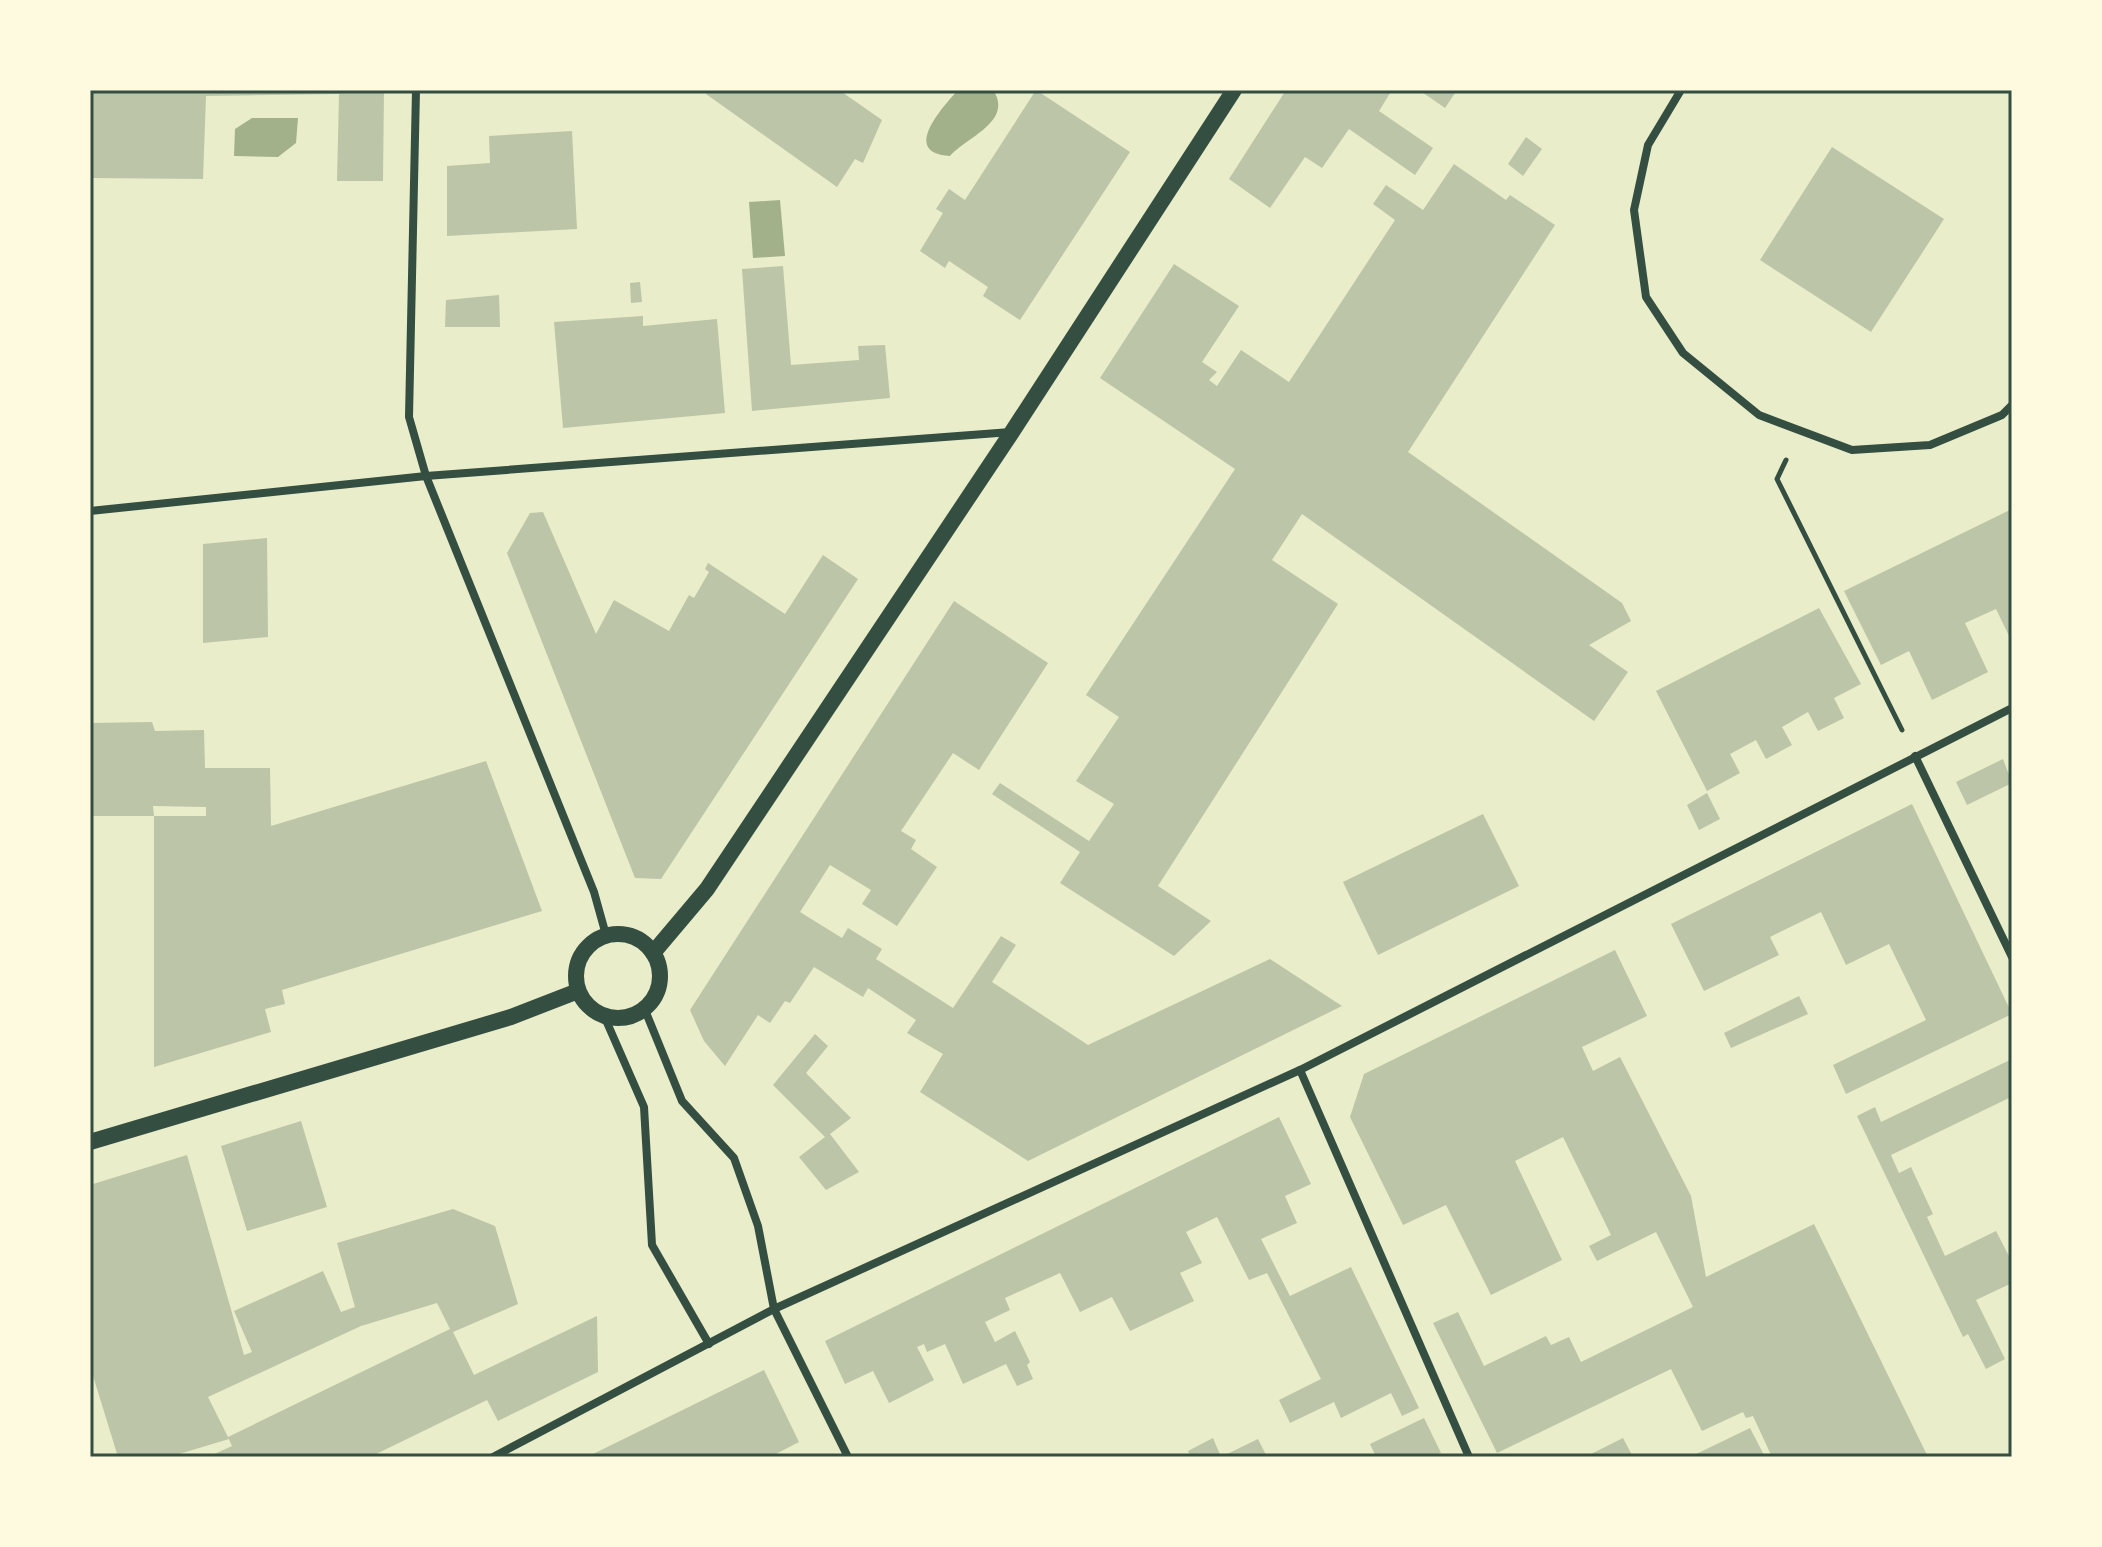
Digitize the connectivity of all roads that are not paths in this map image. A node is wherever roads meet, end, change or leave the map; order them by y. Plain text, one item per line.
1 (416, 90) edge
2 (1234, 90) edge
3 (1681, 90) edge
4 (2012, 405) edge
5 (1012, 432) junction
6 (426, 476) junction
7 (90, 511) edge
8 (2012, 708) edge
9 (1915, 756) junction
10 (606, 935) junction
11 (653, 953) junction
12 (2012, 957) edge
13 (578, 991) junction
14 (645, 1010) junction
15 (605, 1018) junction
16 (1300, 1070) junction
17 (90, 1142) edge
18 (774, 1309) junction
19 (709, 1344) junction
20 (493, 1457) edge
21 (848, 1457) edge
22 (1469, 1457) edge

1 - 6 street
2 - 5 main road
3 - 4 street
5 - 6 street
5 - 11 main road
6 - 7 street
6 - 10 street
8 - 9 street
9 - 12 street
9 - 16 street
10 - 11 main road
10 - 13 main road
11 - 14 main road
13 - 15 main road
13 - 17 main road
14 - 15 main road
14 - 18 street
15 - 19 street
16 - 18 street
16 - 22 street
18 - 19 street
18 - 21 street
19 - 20 street

